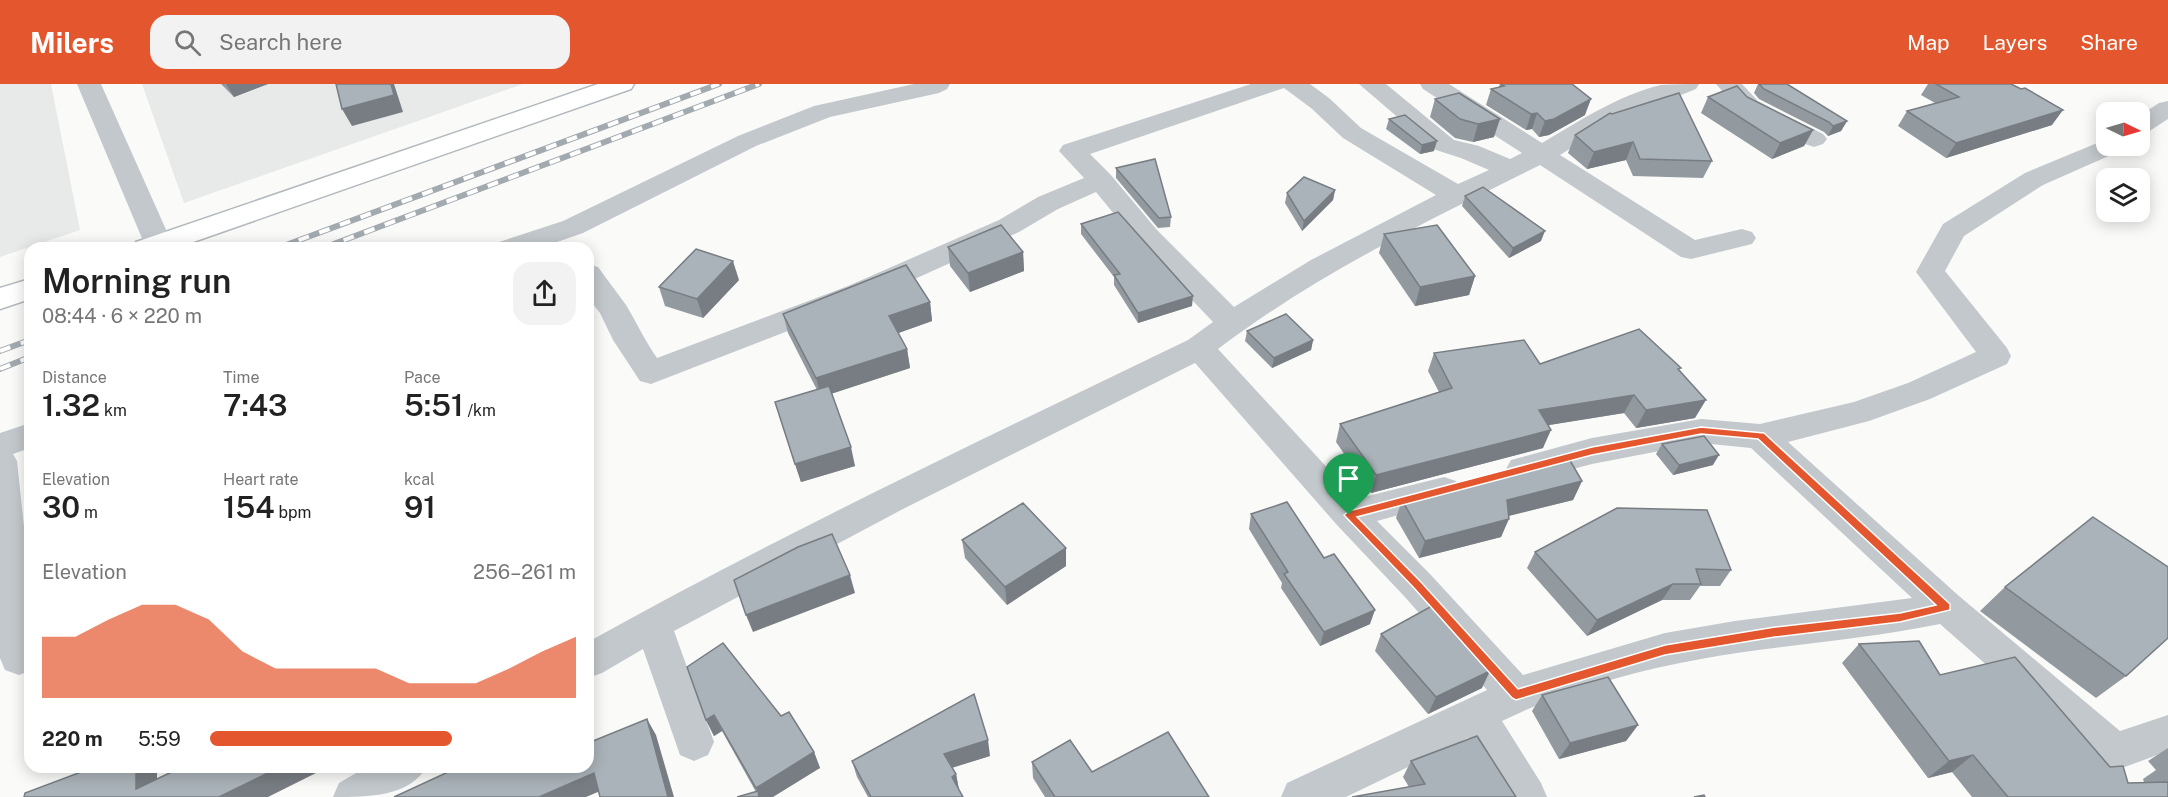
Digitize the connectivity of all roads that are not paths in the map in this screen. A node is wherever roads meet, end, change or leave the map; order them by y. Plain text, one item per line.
1 (89, 84) edge
2 (622, 84) edge
3 (938, 84) edge
4 (1275, 84) edge
5 (1294, 84) edge
6 (1371, 84) edge
7 (1432, 84) edge
8 (1687, 84) edge
9 (1728, 84) edge
10 (1635, 91) edge
11 (2168, 108) edge
12 (2150, 120) edge
13 (1814, 139) edge
14 (2096, 152) edge
15 (1543, 154) junction
16 (1510, 169) junction
17 (1101, 180) junction
18 (1456, 195) junction
19 (576, 237) edge
20 (1742, 238) dead end
21 (151, 242) edge
22 (161, 242) edge
23 (546, 242) edge
24 (594, 285) edge
25 (24, 291) edge
26 (0, 300) edge
27 (1231, 323) junction
28 (1199, 348) junction
29 (1760, 436) junction
30 (24, 437) edge
31 (0, 446) edge
32 (0, 461) edge
33 (1349, 515) junction
34 (1946, 607) junction
35 (653, 623) junction
36 (594, 657) edge
37 (19, 658) dead end
38 (1516, 695) junction
39 (1475, 714) junction
40 (2168, 733) edge
41 (694, 742) dead end
42 (394, 773) edge
43 (354, 797) edge
44 (1302, 797) edge
45 (1526, 797) edge

1 - 21 street
2 - 22 main road
3 - 19 street
4 - 17 street
5 - 18 street
6 - 16 street
7 - 15 street
8 - 10 street
9 - 13 street
10 - 15 street
11 - 12 street
14 - 29 street
15 - 16 street
15 - 20 street
16 - 18 street
17 - 24 street
17 - 27 street
18 - 27 street
19 - 23 street
25 - 26 main road
27 - 28 street
28 - 33 street
28 - 35 street
29 - 33 street
29 - 34 street
30 - 31 street
32 - 37 street
33 - 38 street
34 - 38 street
34 - 40 street
35 - 36 street
35 - 41 street
38 - 39 street
39 - 44 street
39 - 45 street
42 - 43 street

